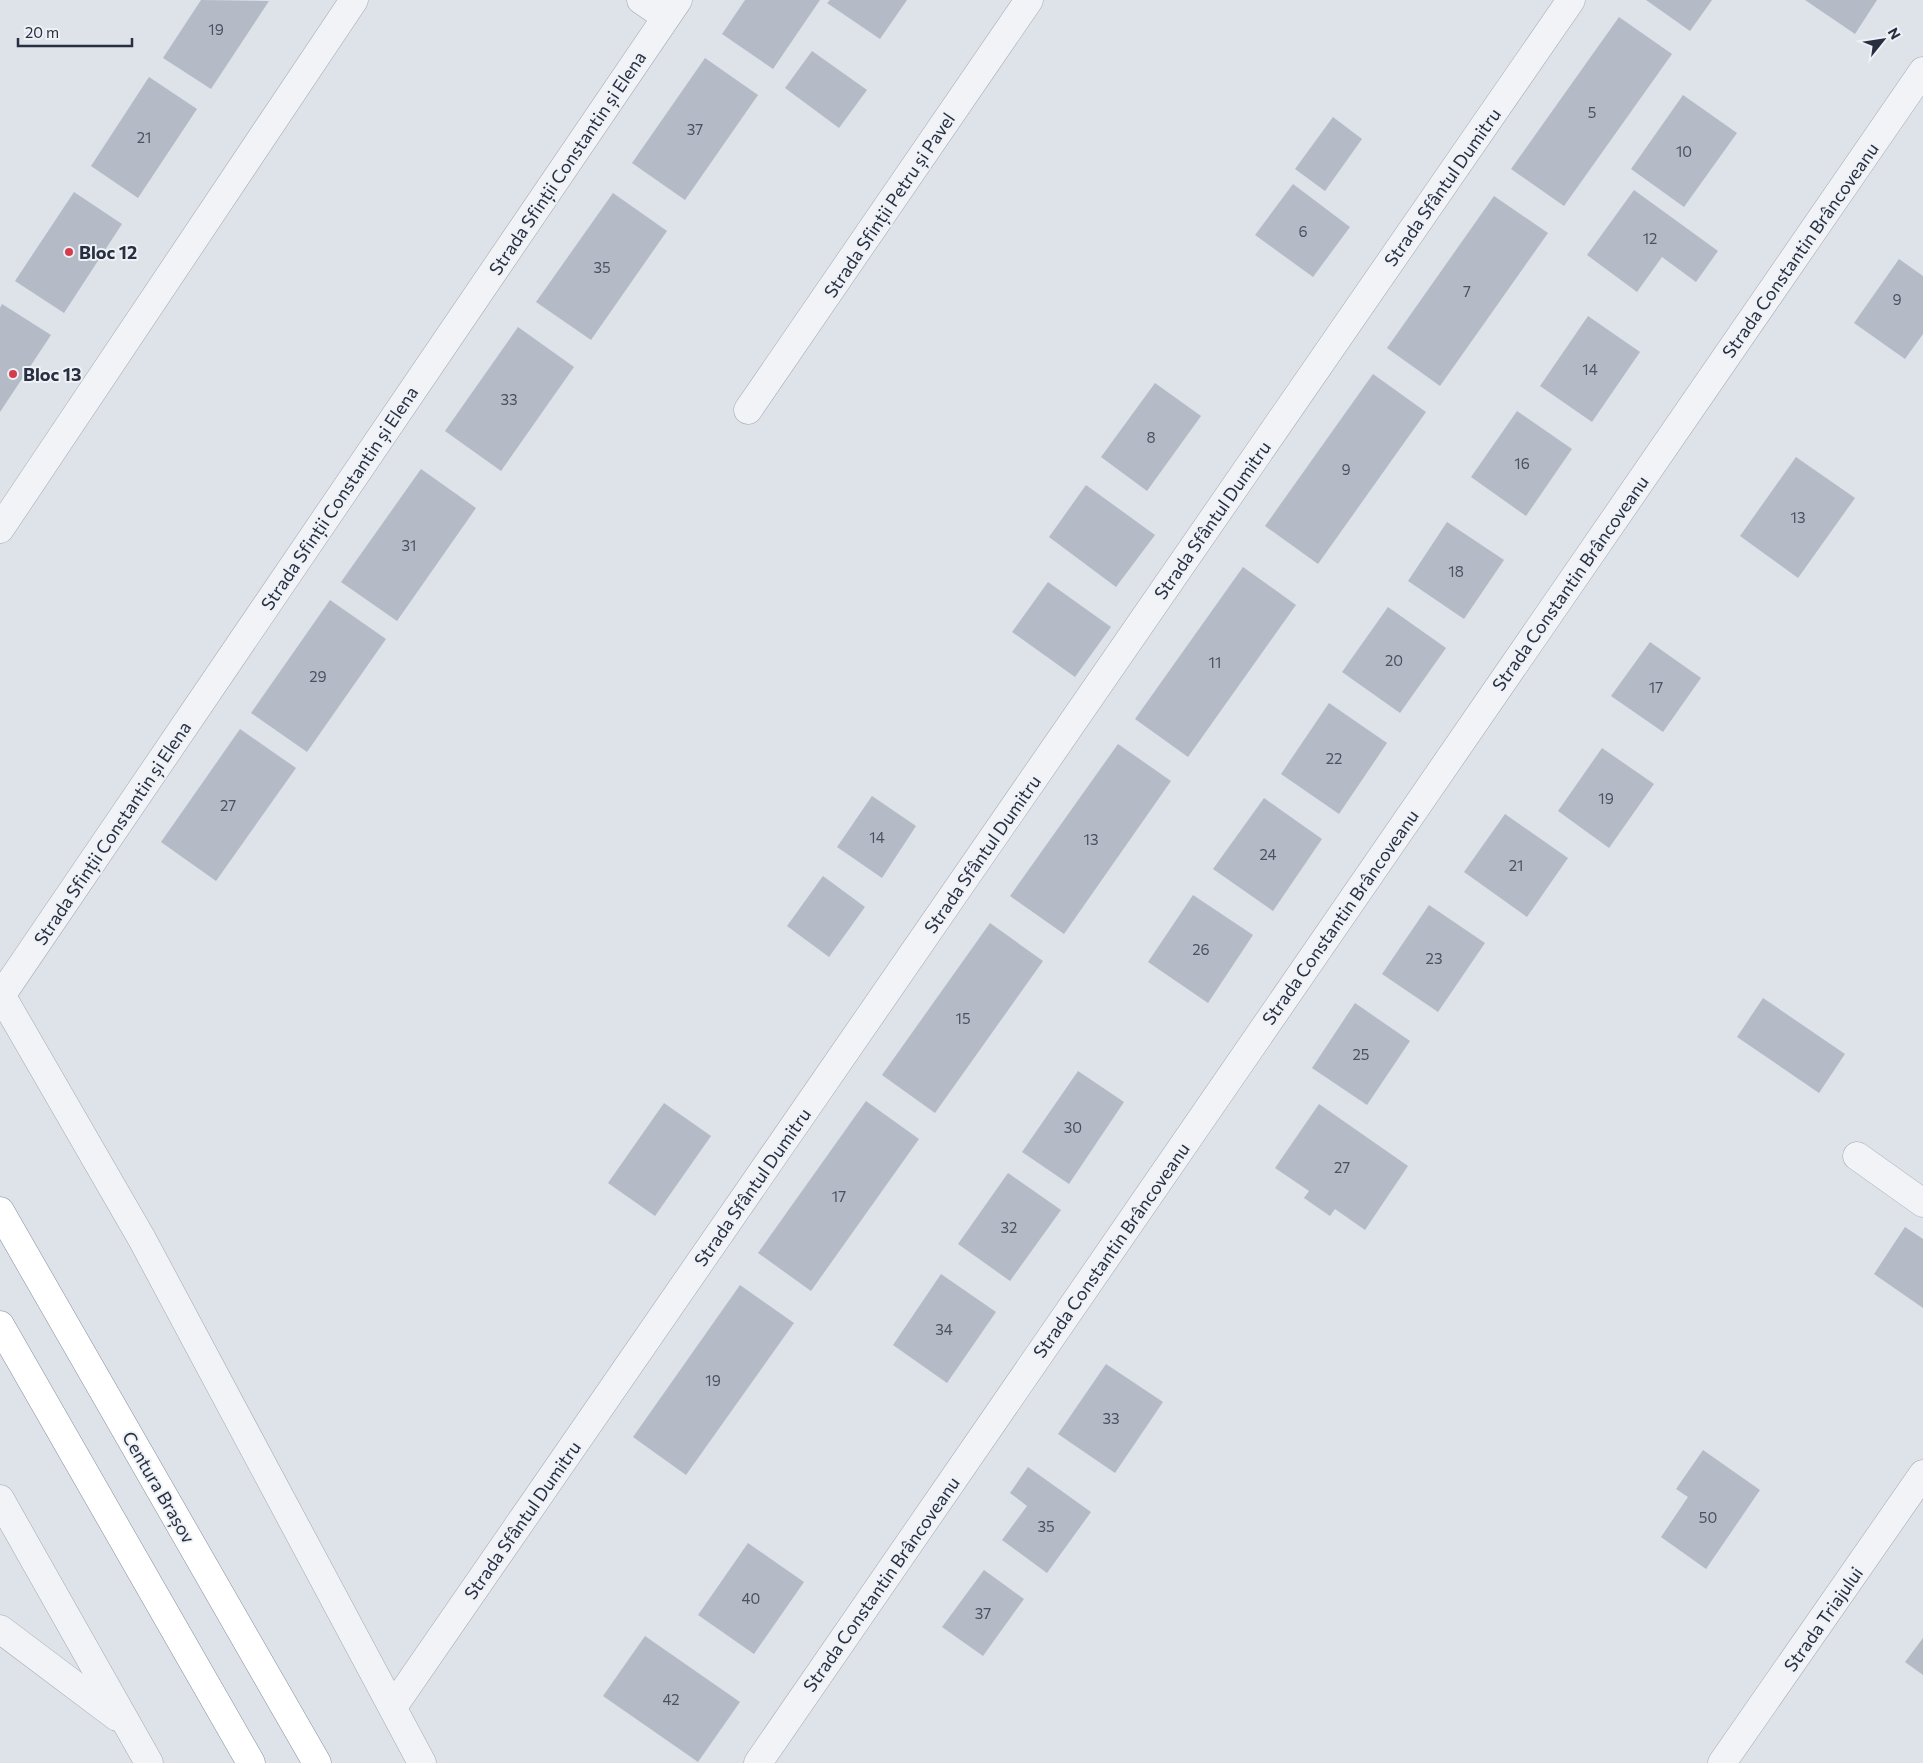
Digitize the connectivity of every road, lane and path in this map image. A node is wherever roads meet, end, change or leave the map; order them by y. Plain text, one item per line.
1 (354, 0) edge
2 (641, 0) edge
3 (1029, 0) edge
4 (1570, 0) edge
5 (672, 8) edge
6 (1923, 71) edge
7 (748, 410) dead end
8 (0, 529) edge
9 (1, 994) edge
10 (1857, 1156) dead end
11 (1923, 1203) edge
12 (0, 1210) edge
13 (0, 1325) edge
14 (1923, 1474) edge
15 (0, 1499) edge
16 (0, 1628) edge
17 (393, 1707) junction
18 (126, 1724) junction
19 (149, 1763) edge
20 (251, 1763) edge
21 (317, 1763) edge
22 (422, 1763) edge
23 (758, 1763) edge
24 (1722, 1763) edge

1 - 8 street
2 - 5 street
3 - 7 street, Strada Sfinții Petru și Pavel
4 - 17 street, Strada Sfântul Dumitru
5 - 9 street, Strada Sfinții Constantin și Elena
6 - 23 street, Strada Constantin Brâncoveanu
9 - 17 street
10 - 11 street
12 - 21 highway, Centura Brașov
13 - 20 highway
14 - 24 street, Strada Triajului
15 - 18 street
16 - 18 street
17 - 22 street
18 - 19 street

